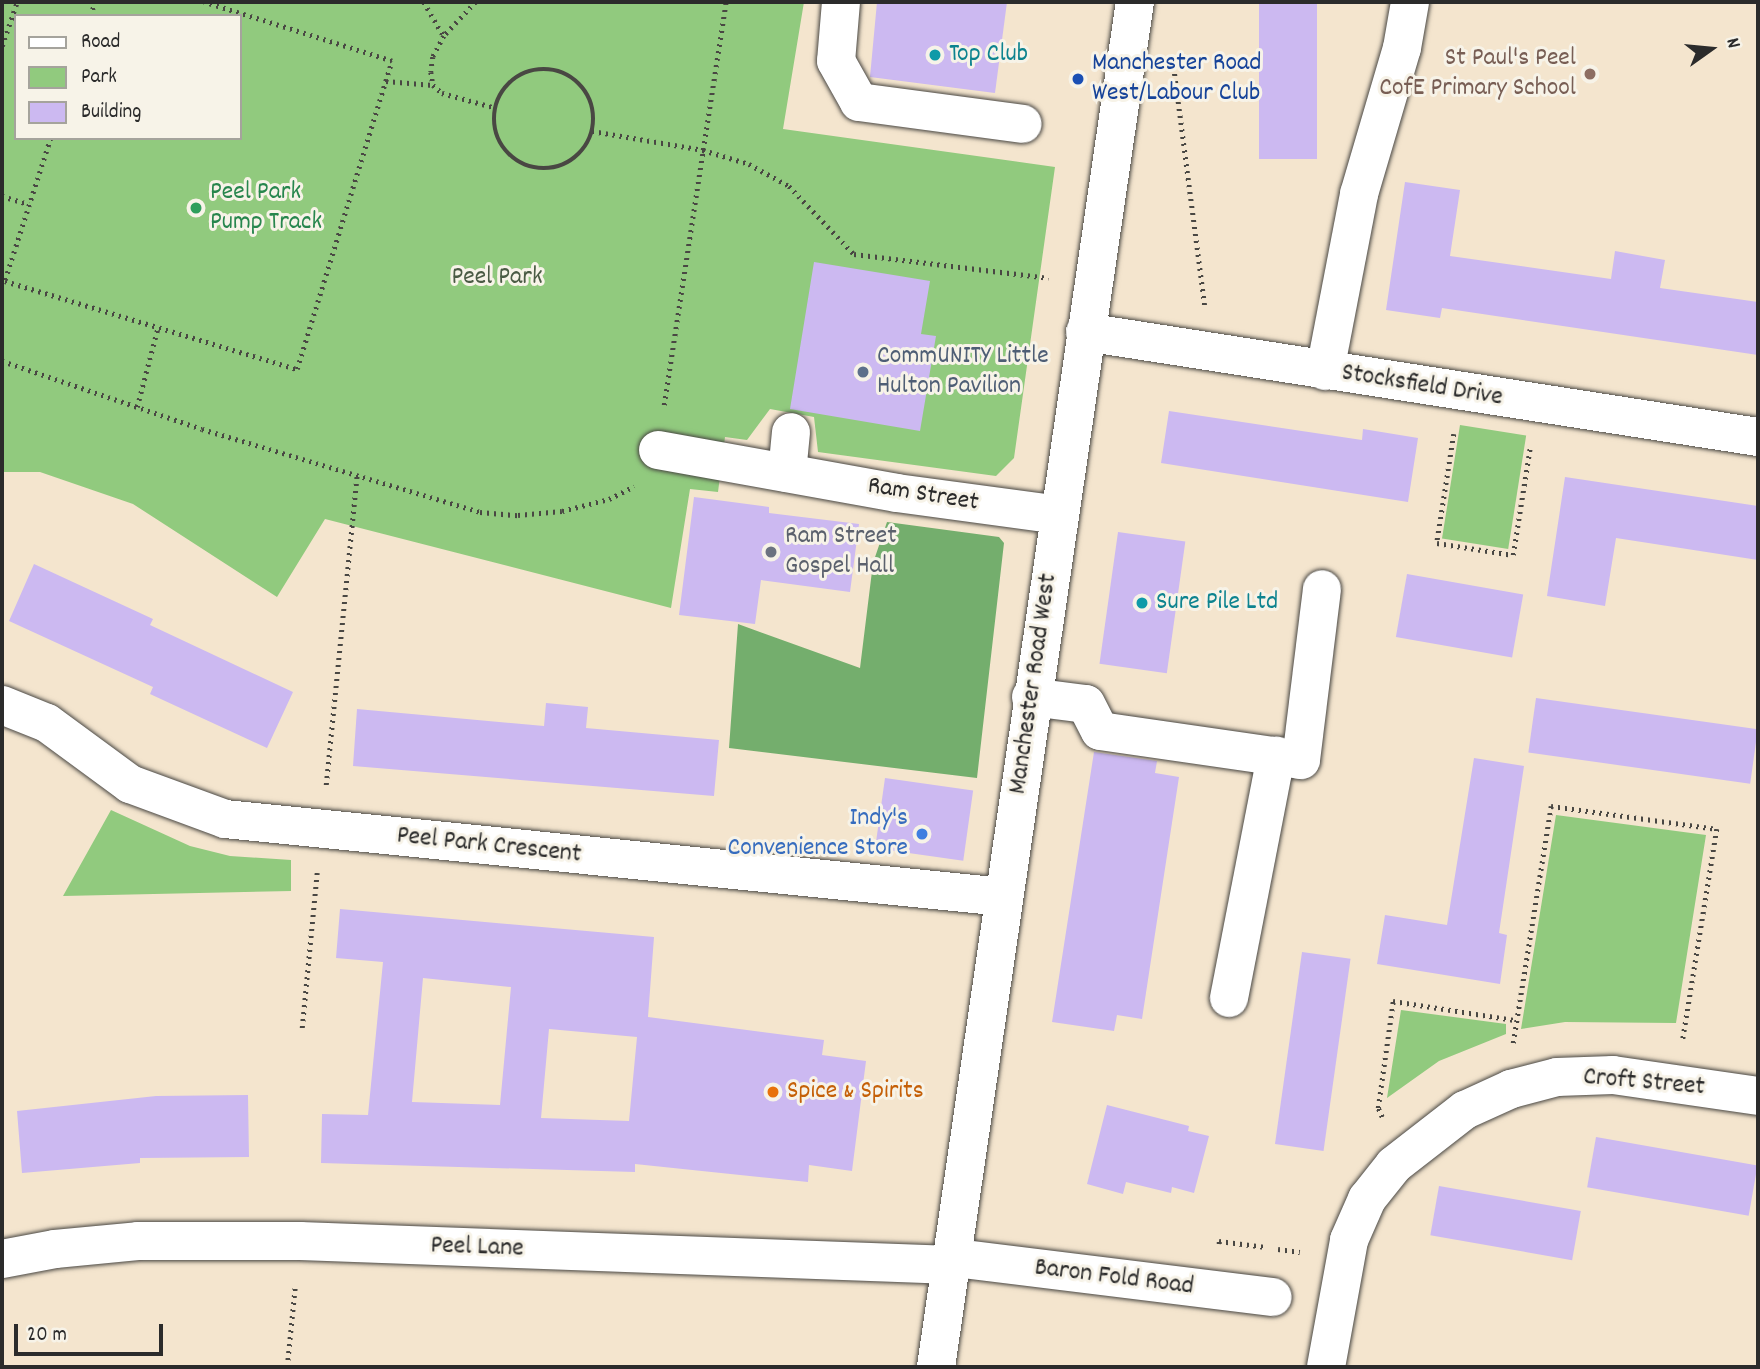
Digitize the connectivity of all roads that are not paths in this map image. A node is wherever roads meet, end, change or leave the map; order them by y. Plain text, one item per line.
1 (841, 2) edge
2 (1135, 2) edge
3 (1410, 2) edge
4 (1023, 124) dead end
5 (1085, 332) junction
6 (1325, 371) junction
7 (792, 432) dead end
8 (1758, 437) edge
9 (658, 450) road end
10 (787, 473) junction
11 (1059, 515) junction
12 (1322, 589) dead end
13 (1031, 696) junction
14 (2, 705) edge
15 (1276, 756) junction
16 (1004, 897) junction
17 (1229, 998) dead end
18 (1758, 1096) edge
19 (2, 1259) edge
20 (954, 1262) junction
21 (1273, 1297) dead end
22 (936, 1367) edge
23 (1326, 1367) edge

1 - 4 street
2 - 5 street, Manchester Road West
3 - 6 street
5 - 6 street, Stocksfield Drive
5 - 11 street, Manchester Road West
6 - 8 street, Stocksfield Drive
7 - 10 street
9 - 10 street, Ram Street
10 - 11 street, Ram Street
11 - 13 street, Manchester Road West
12 - 15 street
13 - 15 street
13 - 16 street, Manchester Road West
14 - 16 street, Peel Park Crescent
15 - 17 street
16 - 20 street, Manchester Road West
18 - 23 street, Croft Street
19 - 20 street, Peel Lane
20 - 21 street, Baron Fold Road
20 - 22 street, Manchester Road West

